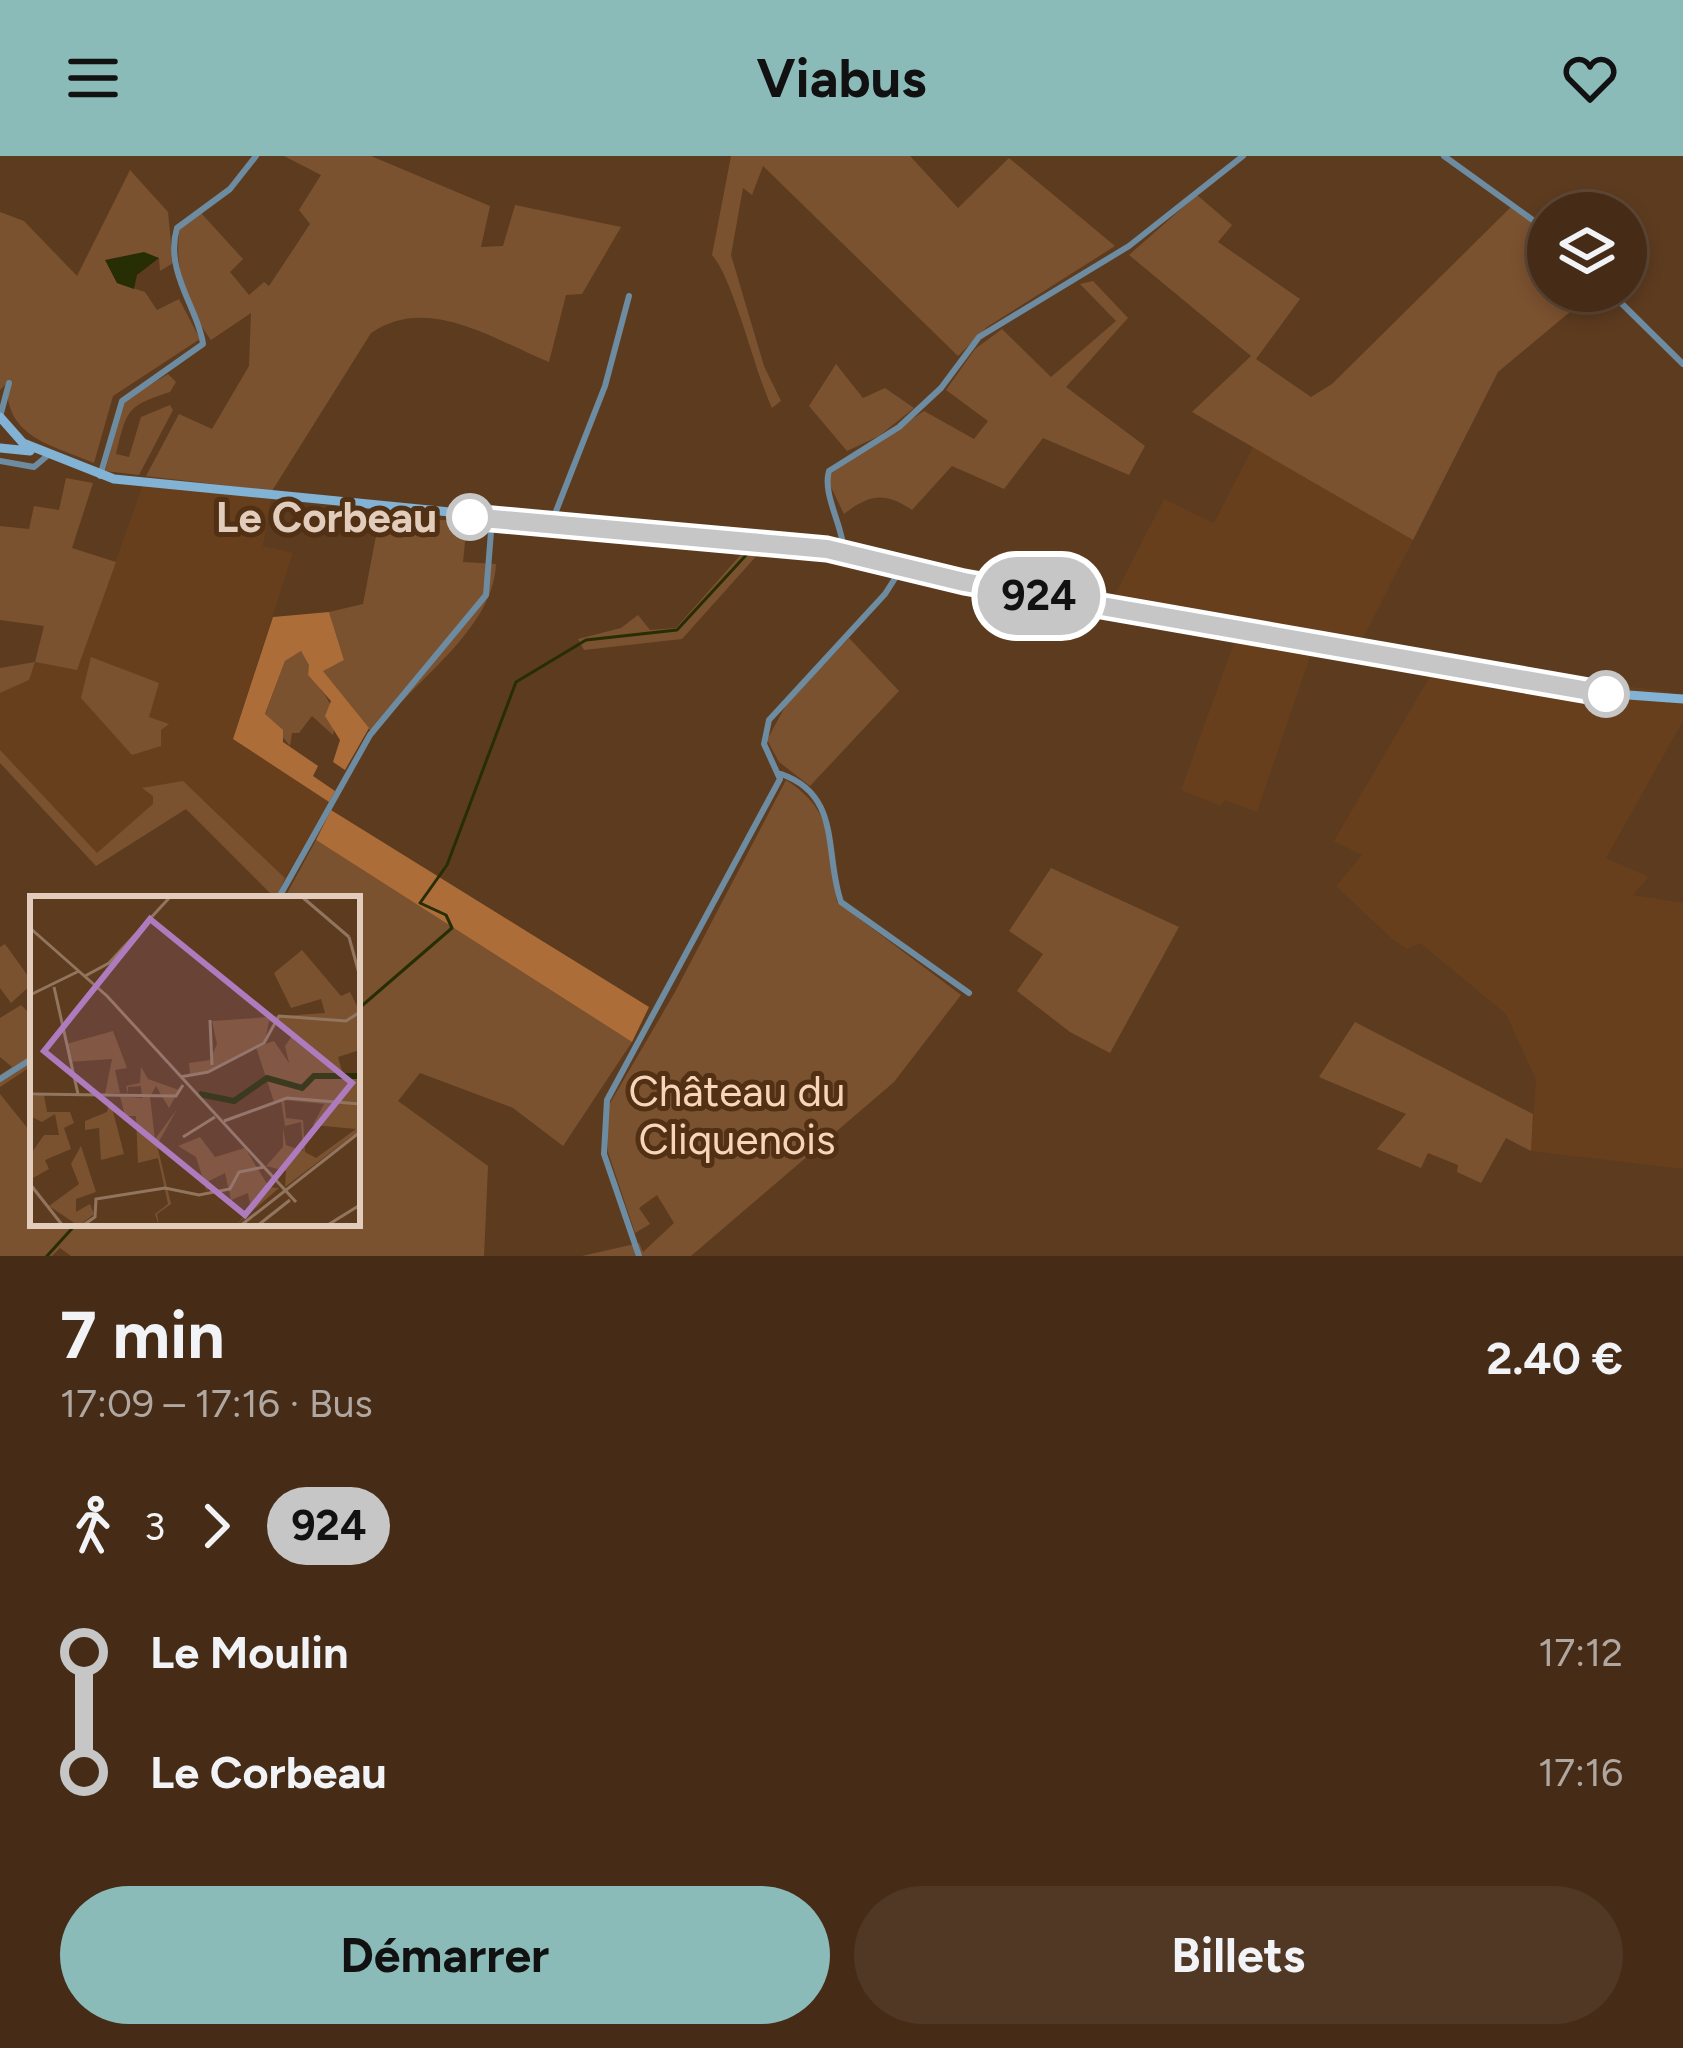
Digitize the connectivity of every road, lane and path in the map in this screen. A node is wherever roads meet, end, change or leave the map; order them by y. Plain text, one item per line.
1 (256, 156) edge
2 (1243, 156) edge
3 (1444, 156) edge
4 (1527, 216) edge
5 (629, 296) dead end
6 (1631, 312) edge
7 (1683, 364) edge
8 (0, 394) edge
9 (1, 420) edge
10 (0, 445) edge
11 (46, 456) junction
12 (0, 461) edge
13 (100, 476) junction
14 (491, 519) junction
15 (550, 525) junction
16 (844, 552) junction
17 (902, 568) junction
18 (1683, 699) edge
19 (781, 774) junction
20 (280, 896) edge
21 (969, 993) dead end
22 (30, 1060) edge
23 (0, 1079) edge
24 (639, 1256) edge

1 - 13 street
2 - 16 street
3 - 4 street
5 - 15 street
6 - 7 street
8 - 9 street
9 - 10 main road
9 - 11 main road
10 - 11 main road
11 - 12 street
11 - 13 main road
13 - 14 main road
14 - 15 main road
14 - 20 street
15 - 16 main road
16 - 17 main road
17 - 18 main road
17 - 19 street
19 - 21 street
19 - 24 street
22 - 23 street

